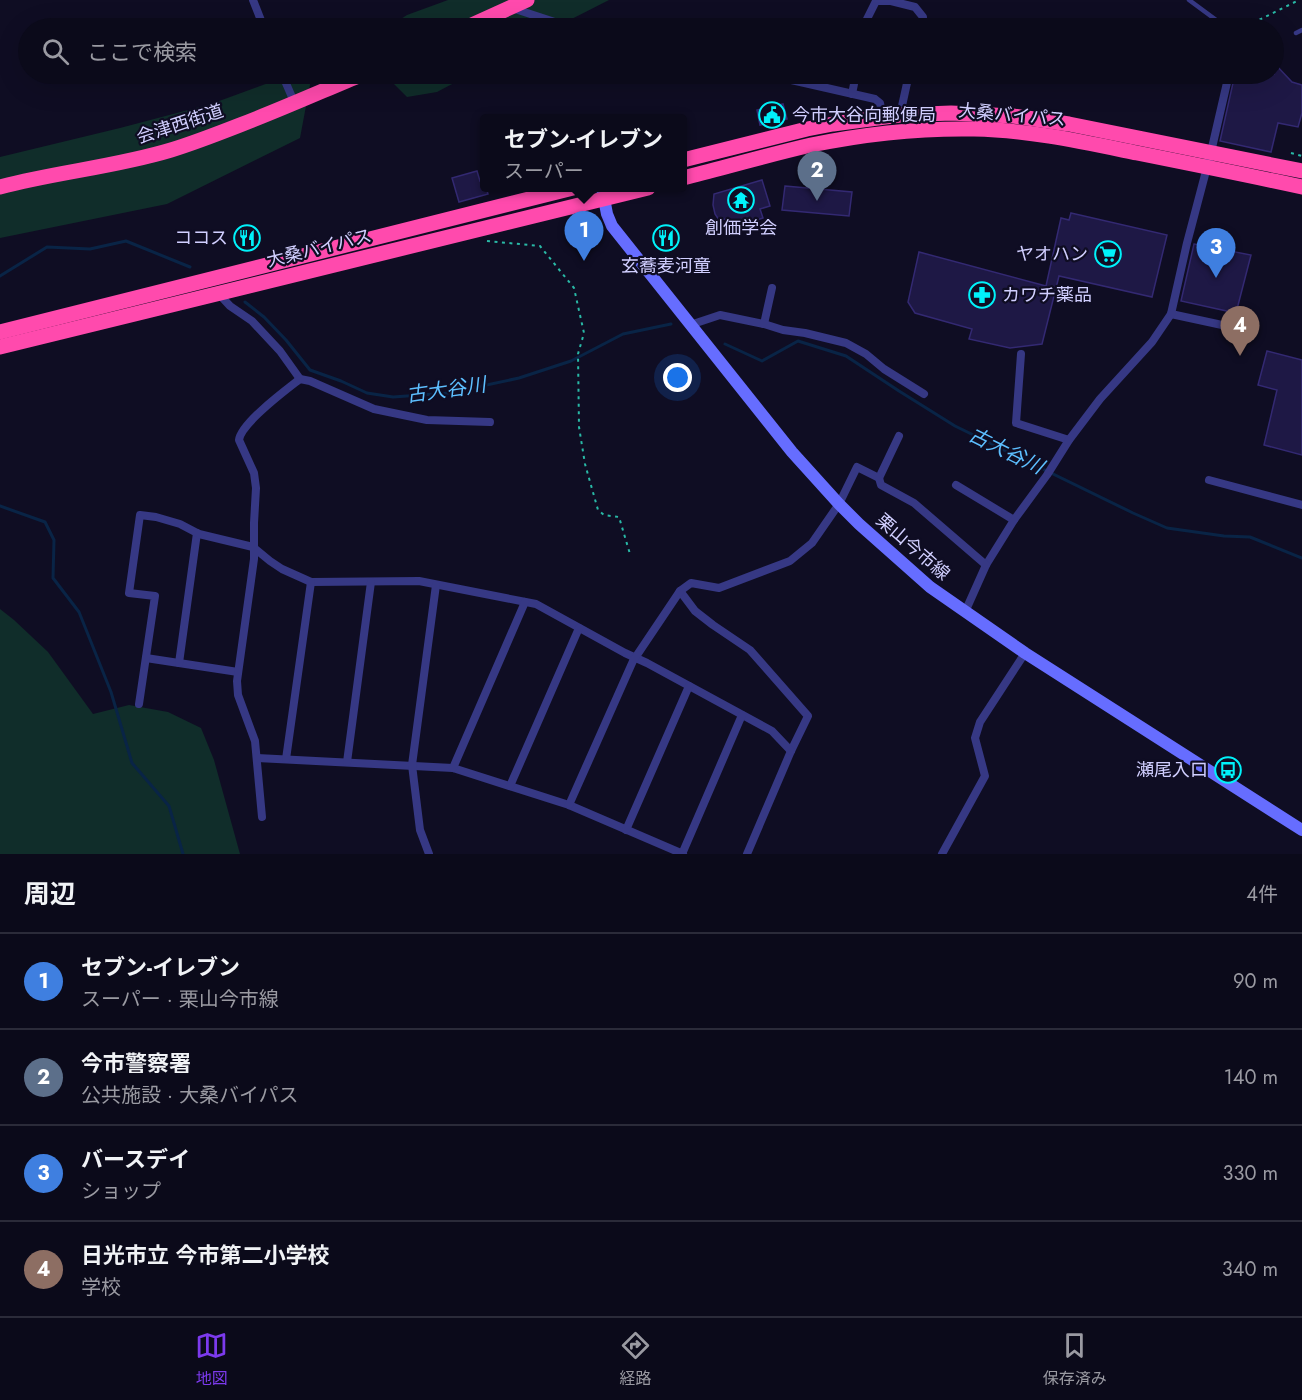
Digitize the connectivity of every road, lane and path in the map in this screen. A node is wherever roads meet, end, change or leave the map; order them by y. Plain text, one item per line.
1 (253, 0) edge
2 (527, 0) edge
3 (1189, 0) edge
4 (1299, 0) edge
5 (511, 8) junction
6 (260, 18) edge
7 (488, 18) edge
8 (542, 18) edge
9 (868, 18) edge
10 (923, 18) edge
11 (1213, 18) edge
12 (1263, 18) edge
13 (1302, 30) edge
14 (1296, 33) dead end
15 (286, 84) edge
16 (340, 84) edge
17 (808, 84) edge
18 (854, 84) edge
19 (907, 84) edge
20 (1227, 84) edge
21 (852, 94) junction
22 (294, 104) junction
23 (900, 115) junction
24 (883, 117) junction
25 (833, 124) junction
26 (837, 141) junction
27 (1291, 153) dead end
28 (1302, 156) edge
29 (687, 159) edge
30 (1209, 160) junction
31 (1302, 171) edge
32 (687, 177) edge
33 (0, 187) edge
34 (1302, 187) edge
35 (558, 192) edge
36 (603, 193) edge
37 (487, 241) dead end
38 (215, 286) junction
39 (772, 288) dead end
40 (1172, 314) junction
41 (764, 324) junction
42 (690, 325) junction
43 (1236, 328) dead end
44 (0, 332) edge
45 (0, 347) edge
46 (1022, 354) dead end
47 (300, 379) junction
48 (924, 394) dead end
49 (490, 422) dead end
50 (899, 436) dead end
51 (1069, 440) junction
52 (879, 478) junction
53 (1209, 480) dead end
54 (956, 485) dead end
55 (839, 504) junction
56 (1302, 505) edge
57 (1014, 520) junction
58 (197, 533) junction
59 (254, 548) junction
60 (630, 554) dead end
61 (986, 565) junction
62 (311, 582) junction
63 (371, 582) junction
64 (436, 585) junction
65 (680, 591) junction
66 (525, 602) junction
67 (965, 612) junction
68 (579, 628) junction
69 (1024, 653) junction
70 (146, 658) junction
71 (635, 658) junction
72 (179, 663) junction
73 (238, 672) junction
74 (689, 686) junction
75 (139, 704) dead end
76 (742, 715) junction
77 (791, 751) junction
78 (257, 758) junction
79 (286, 759) junction
80 (347, 762) junction
81 (412, 765) junction
82 (453, 768) junction
83 (510, 786) junction
84 (569, 805) junction
85 (262, 817) dead end
86 (627, 830) junction
87 (1302, 830) edge
88 (429, 854) edge
89 (682, 854) edge
90 (747, 854) edge
91 (942, 854) edge

1 - 6 street
2 - 5 highway
3 - 11 lane
4 - 12 path
5 - 7 highway
5 - 8 street
9 - 10 street
13 - 14 lane
15 - 22 street
16 - 22 highway, 会津西街道
17 - 21 street
18 - 21 street
19 - 23 street
20 - 30 street
21 - 24 street
22 - 33 highway, 会津西街道
23 - 24 highway, 大桑バイパス
23 - 30 highway, 大桑バイパス
24 - 25 highway, 大桑バイパス
25 - 26 highway
25 - 29 highway, 大桑バイパス
26 - 30 highway, 大桑バイパス
26 - 32 highway, 大桑バイパス
27 - 28 path
30 - 31 highway, 大桑バイパス
30 - 34 highway, 大桑バイパス
30 - 40 street
35 - 38 highway, 大桑バイパス
36 - 38 highway, 大桑バイパス
36 - 42 main road, 栗山今市線
37 - 60 path
38 - 44 highway, 大桑バイパス
38 - 45 highway, 大桑バイパス
38 - 47 street
39 - 41 street
40 - 43 street
40 - 51 street
41 - 42 street
41 - 48 street
42 - 55 main road, 栗山今市線
46 - 51 street
47 - 49 street
47 - 59 street
50 - 52 street
51 - 57 street
52 - 55 street
52 - 61 street
53 - 56 street
54 - 57 street
55 - 65 street
55 - 67 main road, 栗山今市線
57 - 61 street
58 - 59 street
58 - 70 street
58 - 72 street
59 - 62 street
59 - 73 street
61 - 67 street
62 - 63 street
62 - 79 street
63 - 64 street
63 - 80 street
64 - 66 street
64 - 81 street
65 - 71 street
65 - 77 street
66 - 68 street
66 - 82 street
67 - 69 main road, 栗山今市線
68 - 71 street
68 - 83 street
69 - 87 main road, 栗山今市線
69 - 91 street
70 - 72 street
70 - 75 street
71 - 74 street
71 - 84 street
72 - 73 street
73 - 78 street
74 - 76 street
74 - 86 street
76 - 77 street
76 - 89 street
77 - 90 street
78 - 79 street
78 - 85 street
79 - 80 street
80 - 81 street
81 - 82 street
81 - 88 street
82 - 83 street
83 - 84 street
84 - 86 street
86 - 89 street

